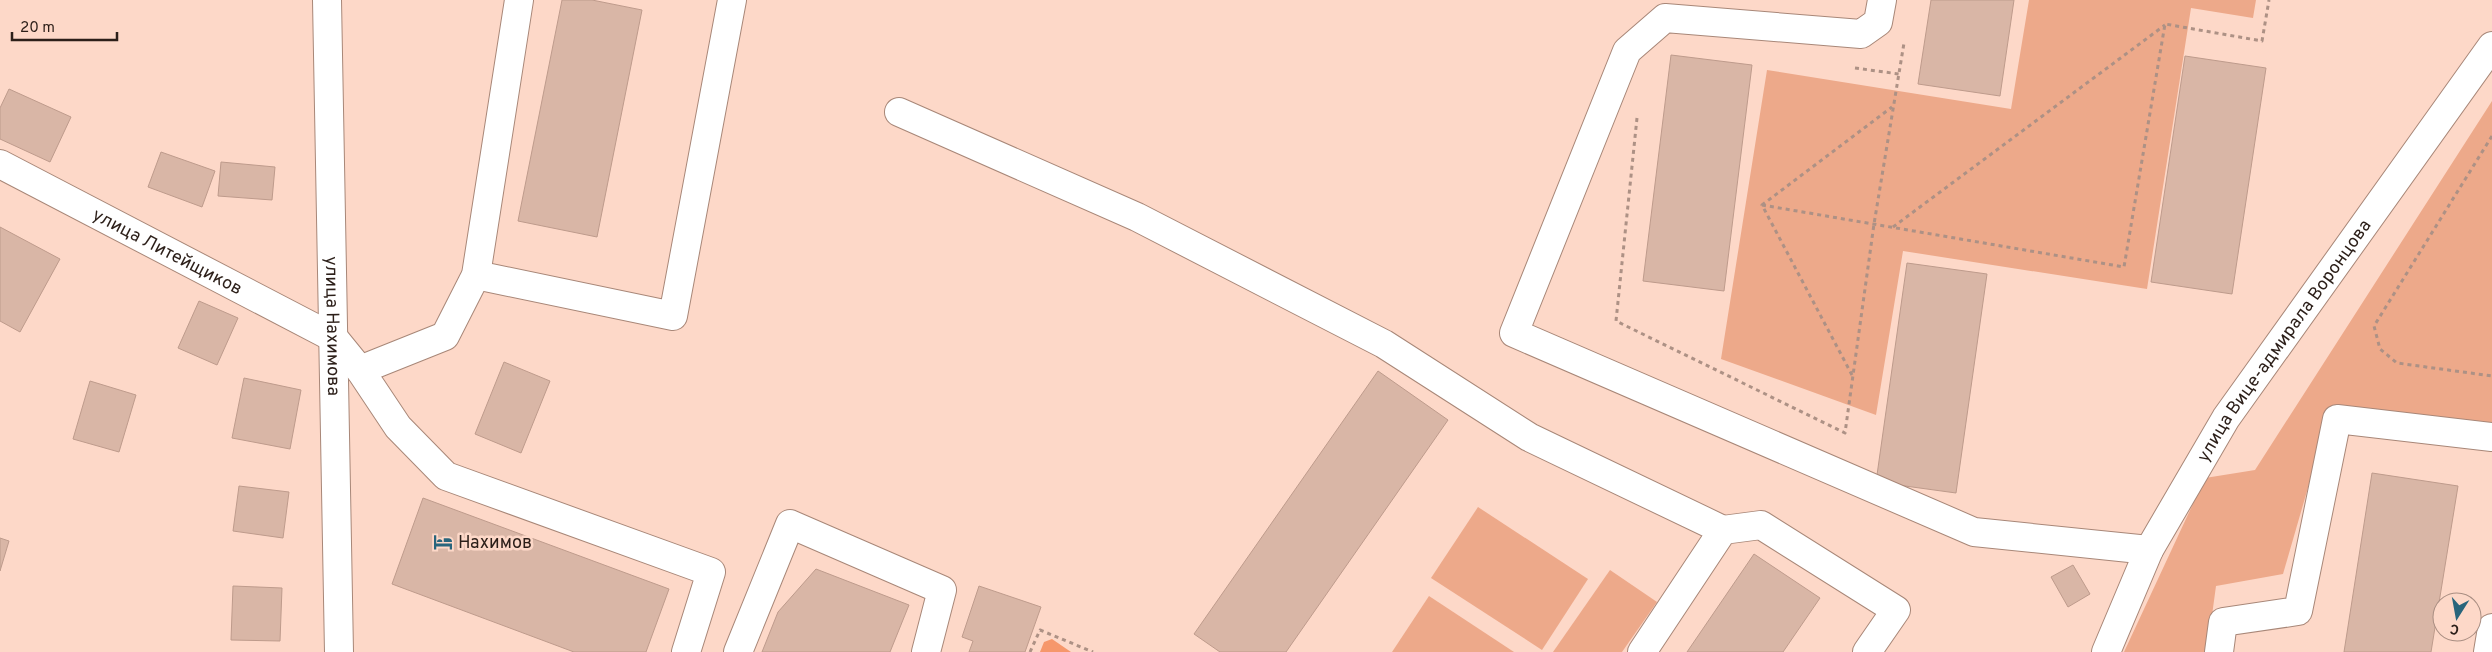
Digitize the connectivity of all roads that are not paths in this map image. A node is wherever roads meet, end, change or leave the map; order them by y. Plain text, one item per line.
1 (327, 0) edge
2 (519, 0) edge
3 (732, 0) edge
4 (1882, 0) edge
5 (2492, 46) edge
6 (899, 112) dead end
7 (0, 164) edge
8 (476, 275) junction
9 (334, 338) junction
10 (360, 370) junction
11 (2492, 438) edge
12 (1723, 530) junction
13 (2149, 550) junction
14 (2492, 628) edge
15 (340, 652) edge
16 (686, 652) edge
17 (738, 652) edge
18 (926, 652) edge
19 (1642, 652) edge
20 (1867, 652) edge
21 (2106, 652) edge
22 (2219, 652) edge
23 (2488, 652) edge

1 - 9 street, улица Нахимова
2 - 8 street
3 - 8 street
4 - 13 street
5 - 13 street, улица Вице-адмирала Воронцова
6 - 12 street
7 - 9 street, улица Литейщиков
8 - 10 street
9 - 10 street
9 - 15 street, улица Нахимова
10 - 16 street
11 - 22 street
12 - 19 street
12 - 20 street
13 - 21 street, улица Вице-адмирала Воронцова
14 - 23 street
17 - 18 street

